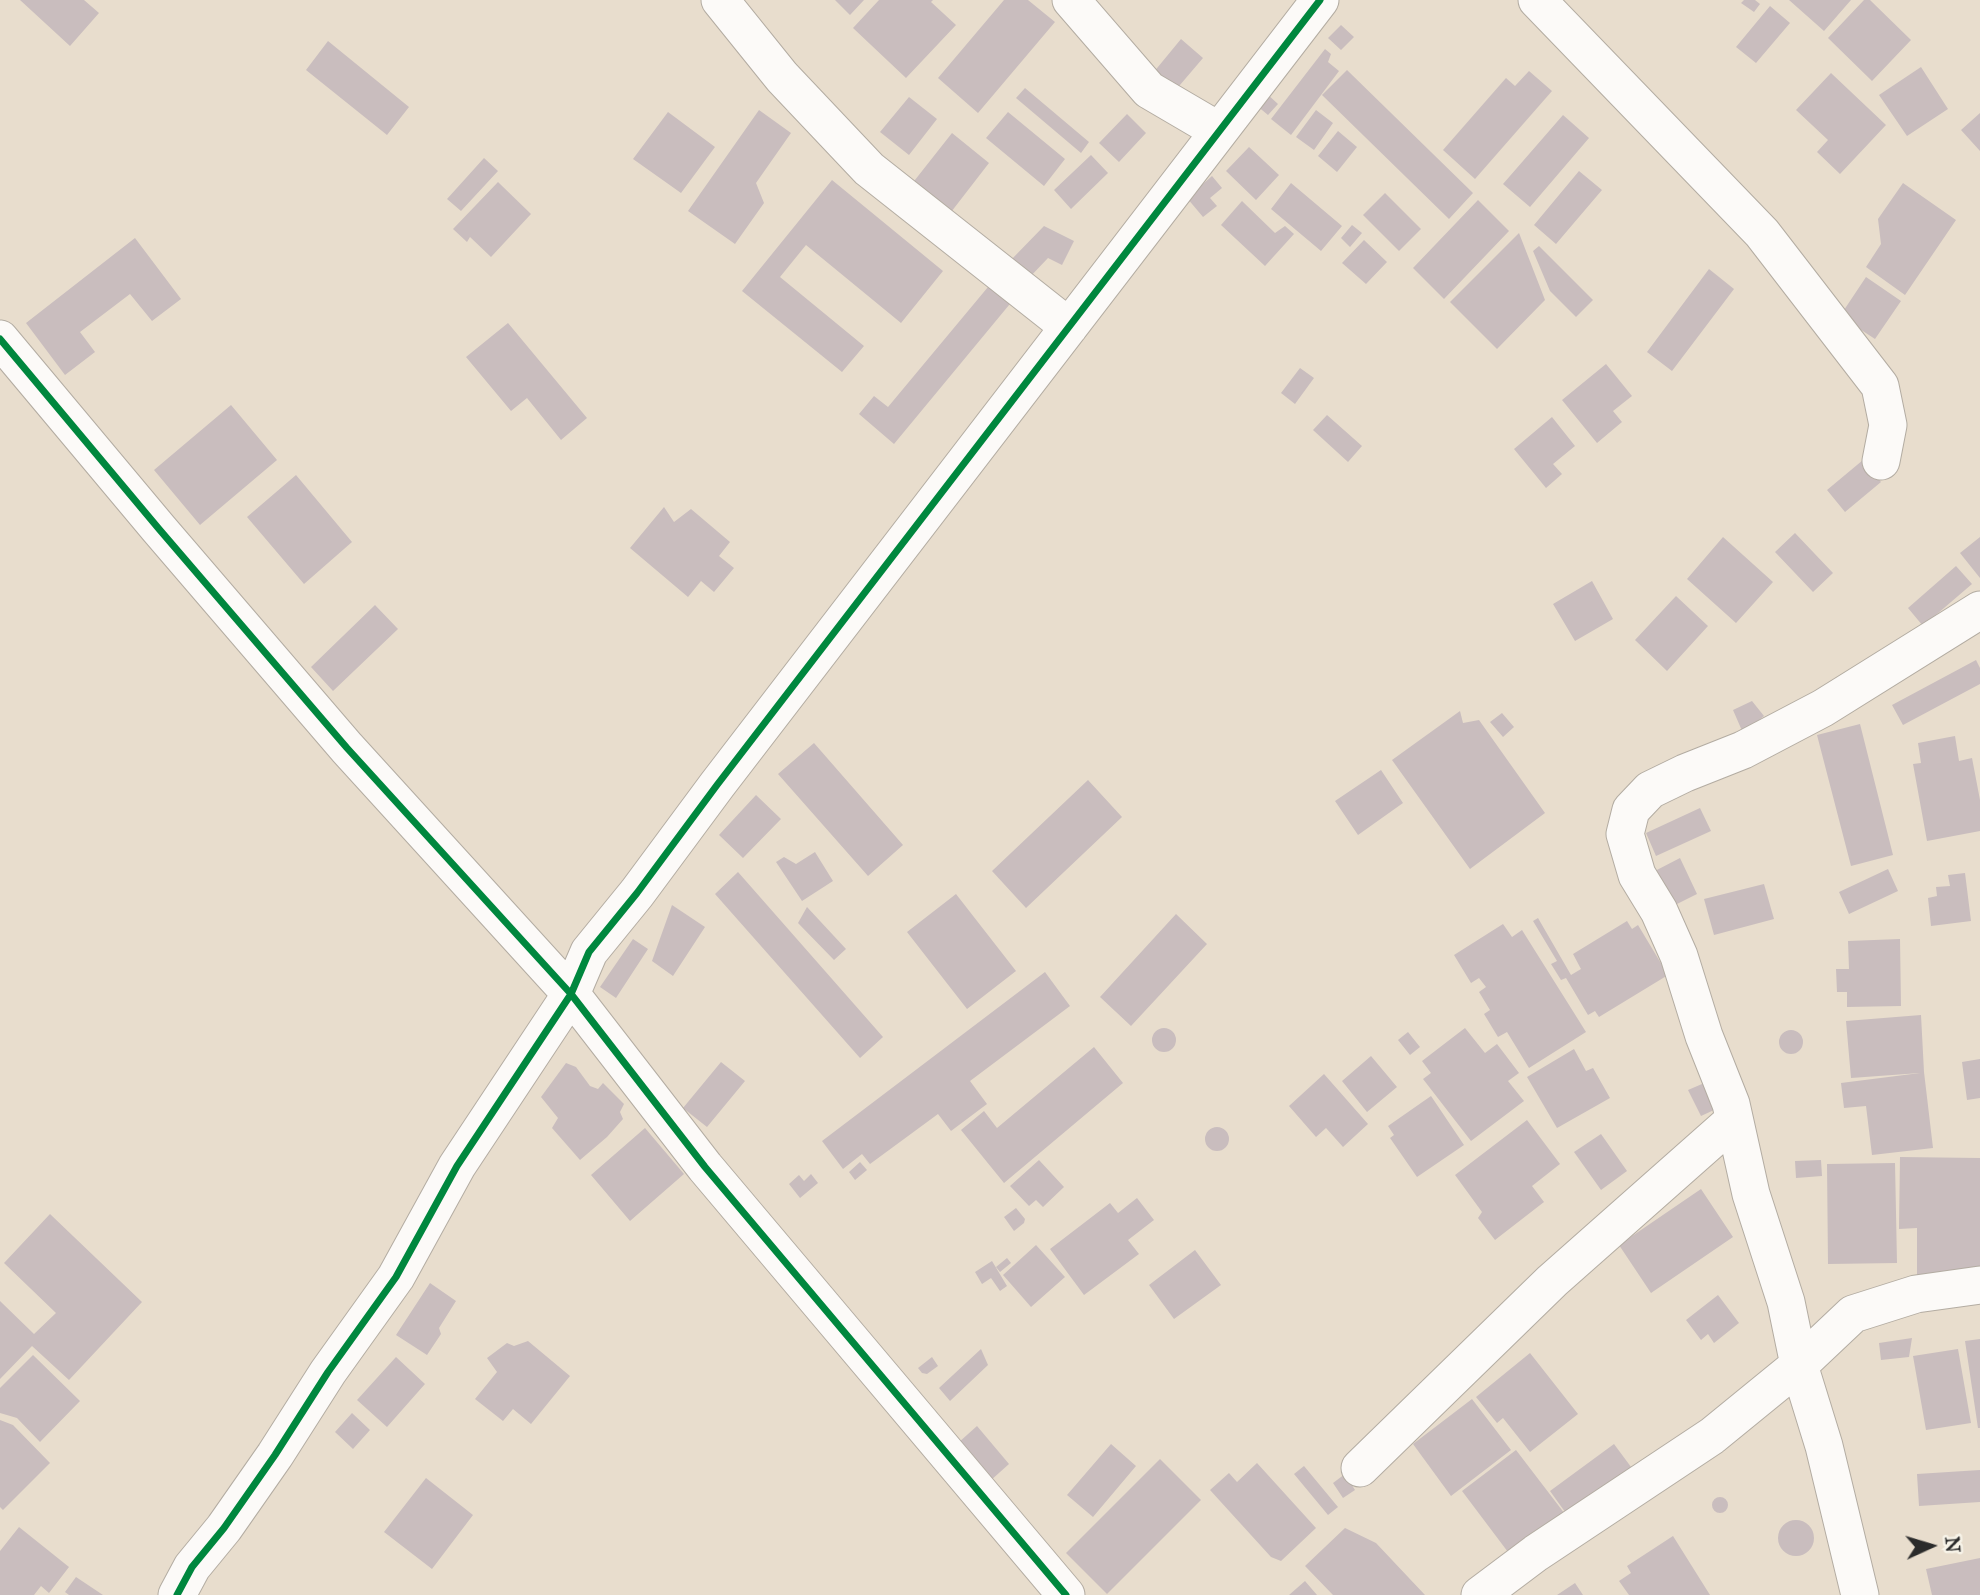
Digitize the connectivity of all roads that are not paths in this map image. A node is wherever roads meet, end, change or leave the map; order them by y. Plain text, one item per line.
1 (720, 0) edge
2 (1071, 0) edge
3 (1320, 0) edge
4 (1536, 0) edge
5 (1219, 131) junction
6 (1069, 327) junction
7 (0, 339) edge
8 (1881, 461) dead end
9 (1980, 610) edge
10 (571, 994) junction
11 (1734, 1119) junction
12 (1980, 1285) edge
13 (1799, 1365) junction
14 (1360, 1468) dead end
15 (177, 1595) edge
16 (1066, 1595) edge
17 (1480, 1595) edge
18 (1860, 1595) edge

1 - 6 street
2 - 5 street
3 - 5 street
4 - 8 street
5 - 6 street
6 - 10 street
7 - 10 street
9 - 11 street
10 - 15 street
10 - 16 street
11 - 13 street
11 - 14 street
12 - 13 street
13 - 17 street
13 - 18 street

